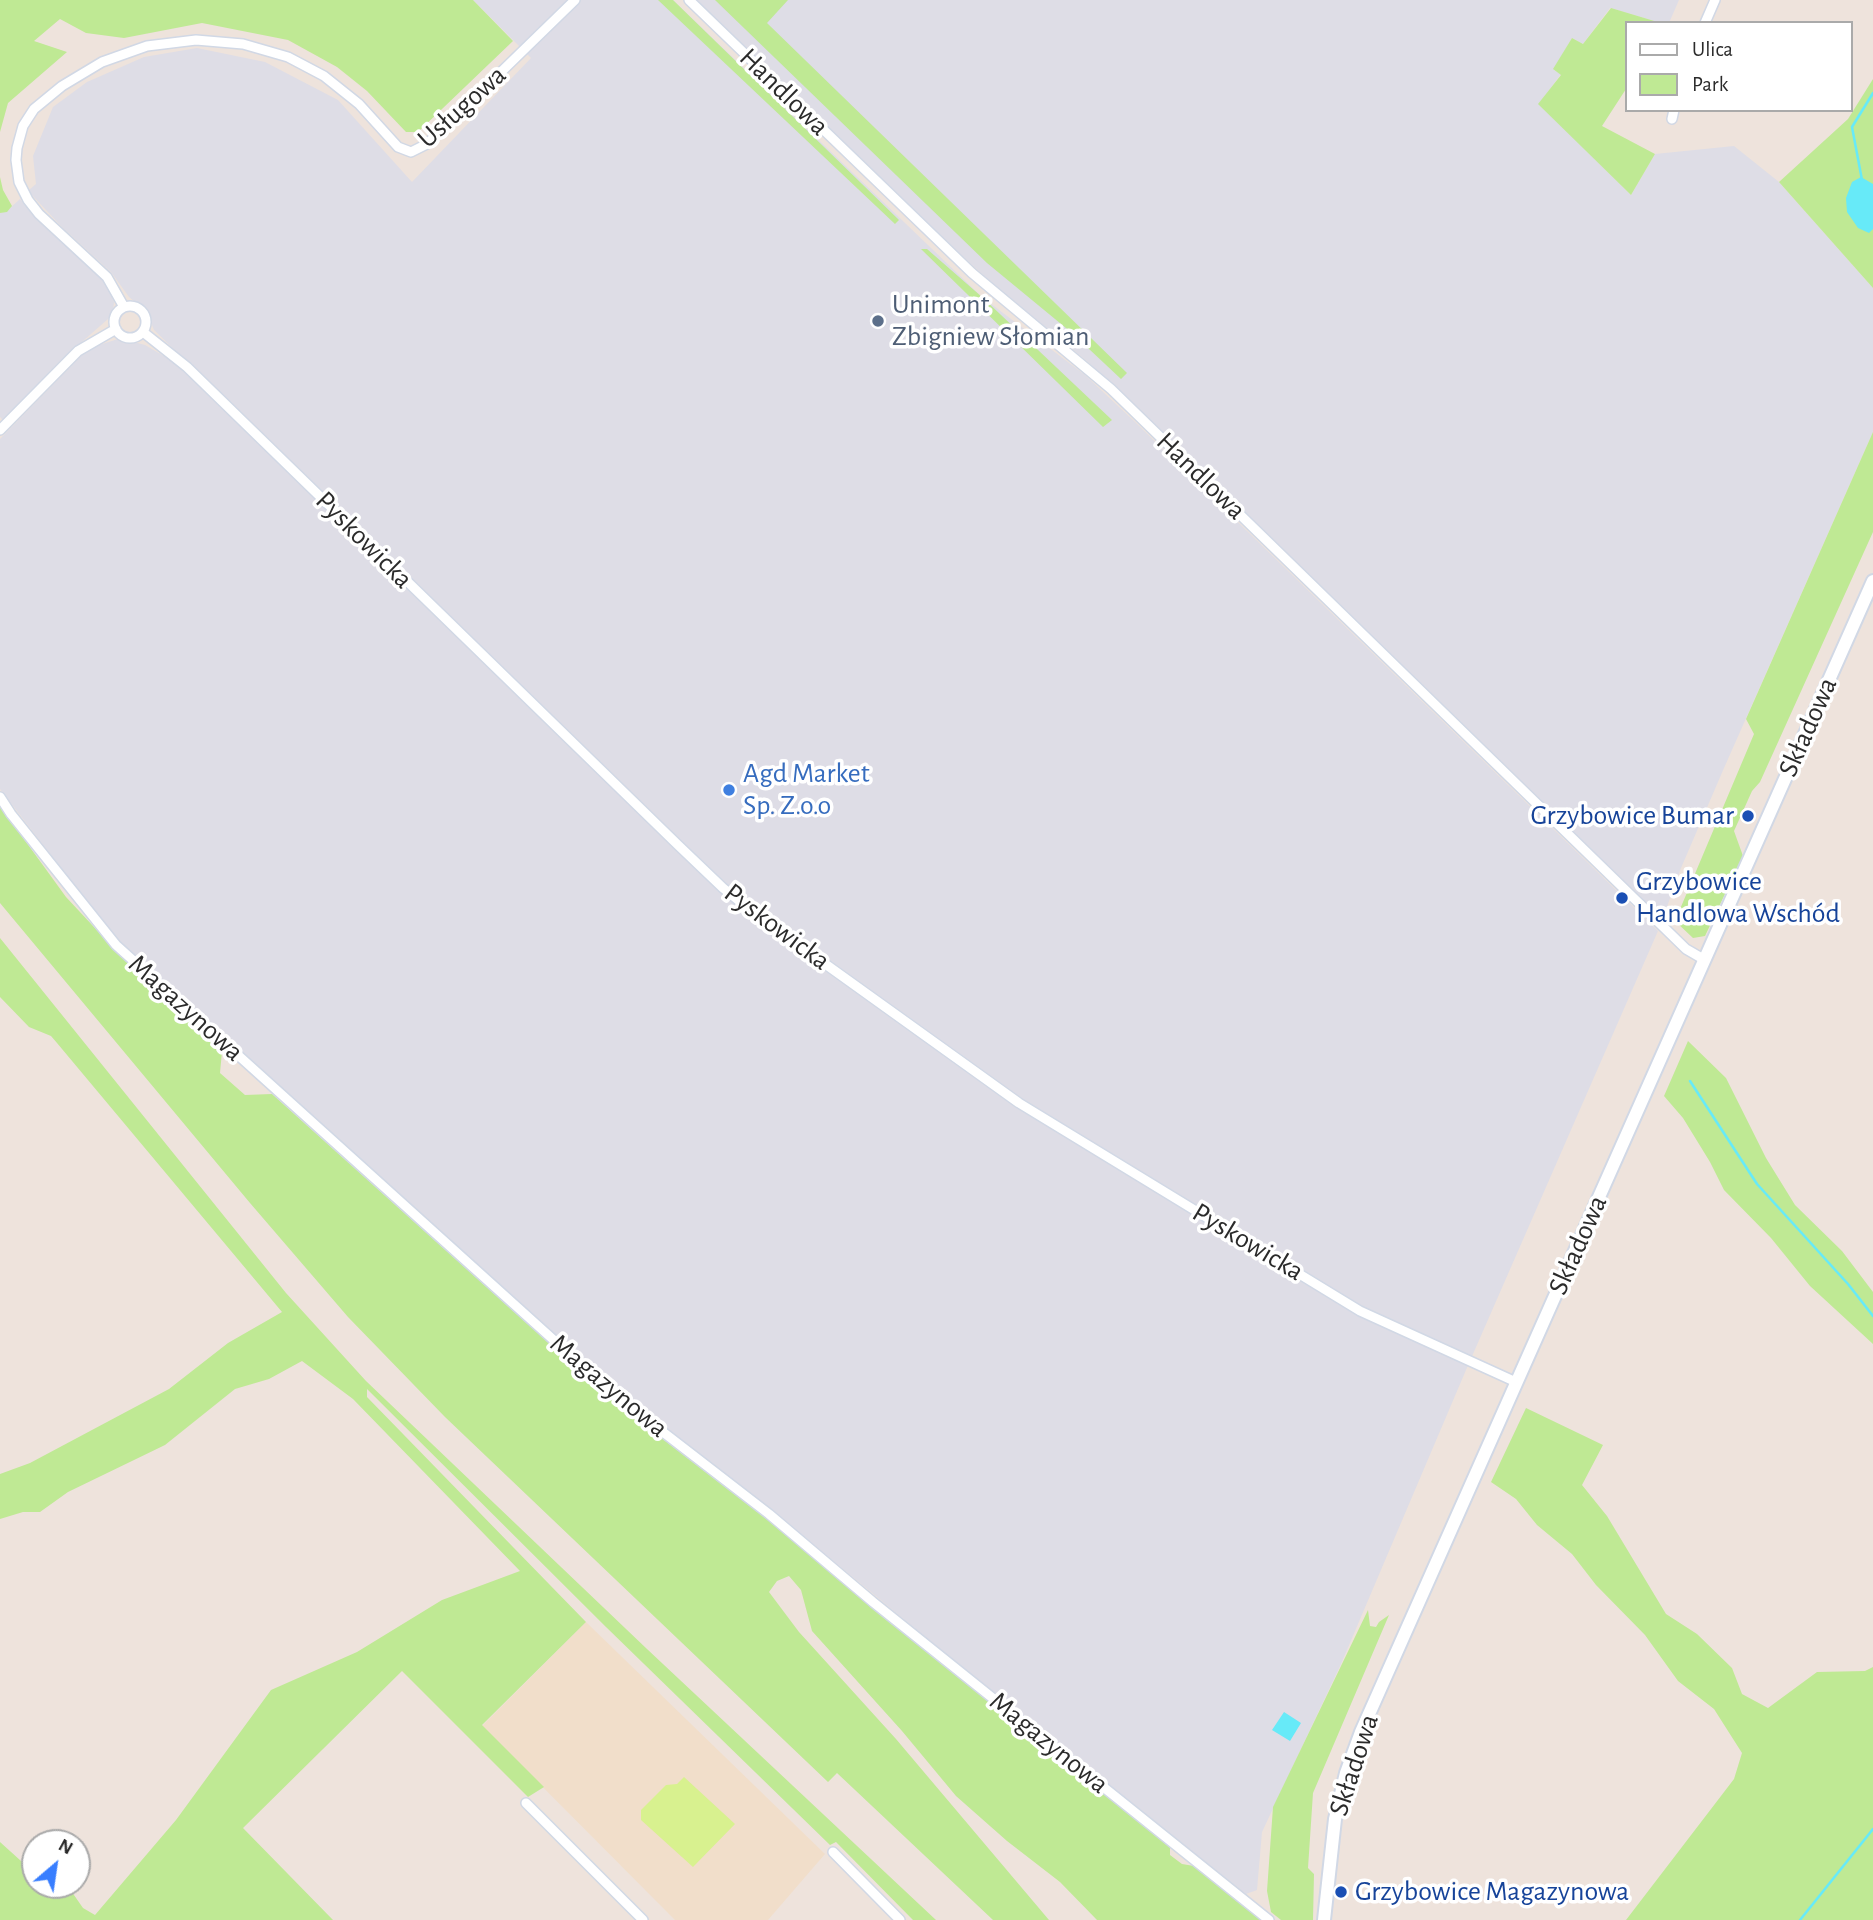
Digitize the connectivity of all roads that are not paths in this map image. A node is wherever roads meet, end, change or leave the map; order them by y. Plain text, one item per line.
1 (575, 0) edge
2 (690, 0) edge
3 (1715, 0) edge
4 (1707, 21) edge
5 (124, 307) junction
6 (116, 328) junction
7 (143, 332) junction
8 (0, 430) edge
9 (1873, 581) edge
10 (0, 797) edge
11 (1705, 960) junction
12 (1516, 1382) junction
13 (526, 1803) dead end
14 (833, 1852) dead end
15 (642, 1920) edge
16 (900, 1920) edge
17 (1269, 1920) edge
18 (1324, 1920) edge

1 - 5 street, Usługowa
2 - 11 street, Handlowa
3 - 4 street
5 - 6 street
5 - 7 street
6 - 7 street
6 - 8 street
7 - 12 street, Pyskowicka
9 - 11 main road, Składowa
10 - 17 street, Magazynowa
11 - 12 main road, Składowa
12 - 18 main road, Składowa
13 - 15 street
14 - 16 street

